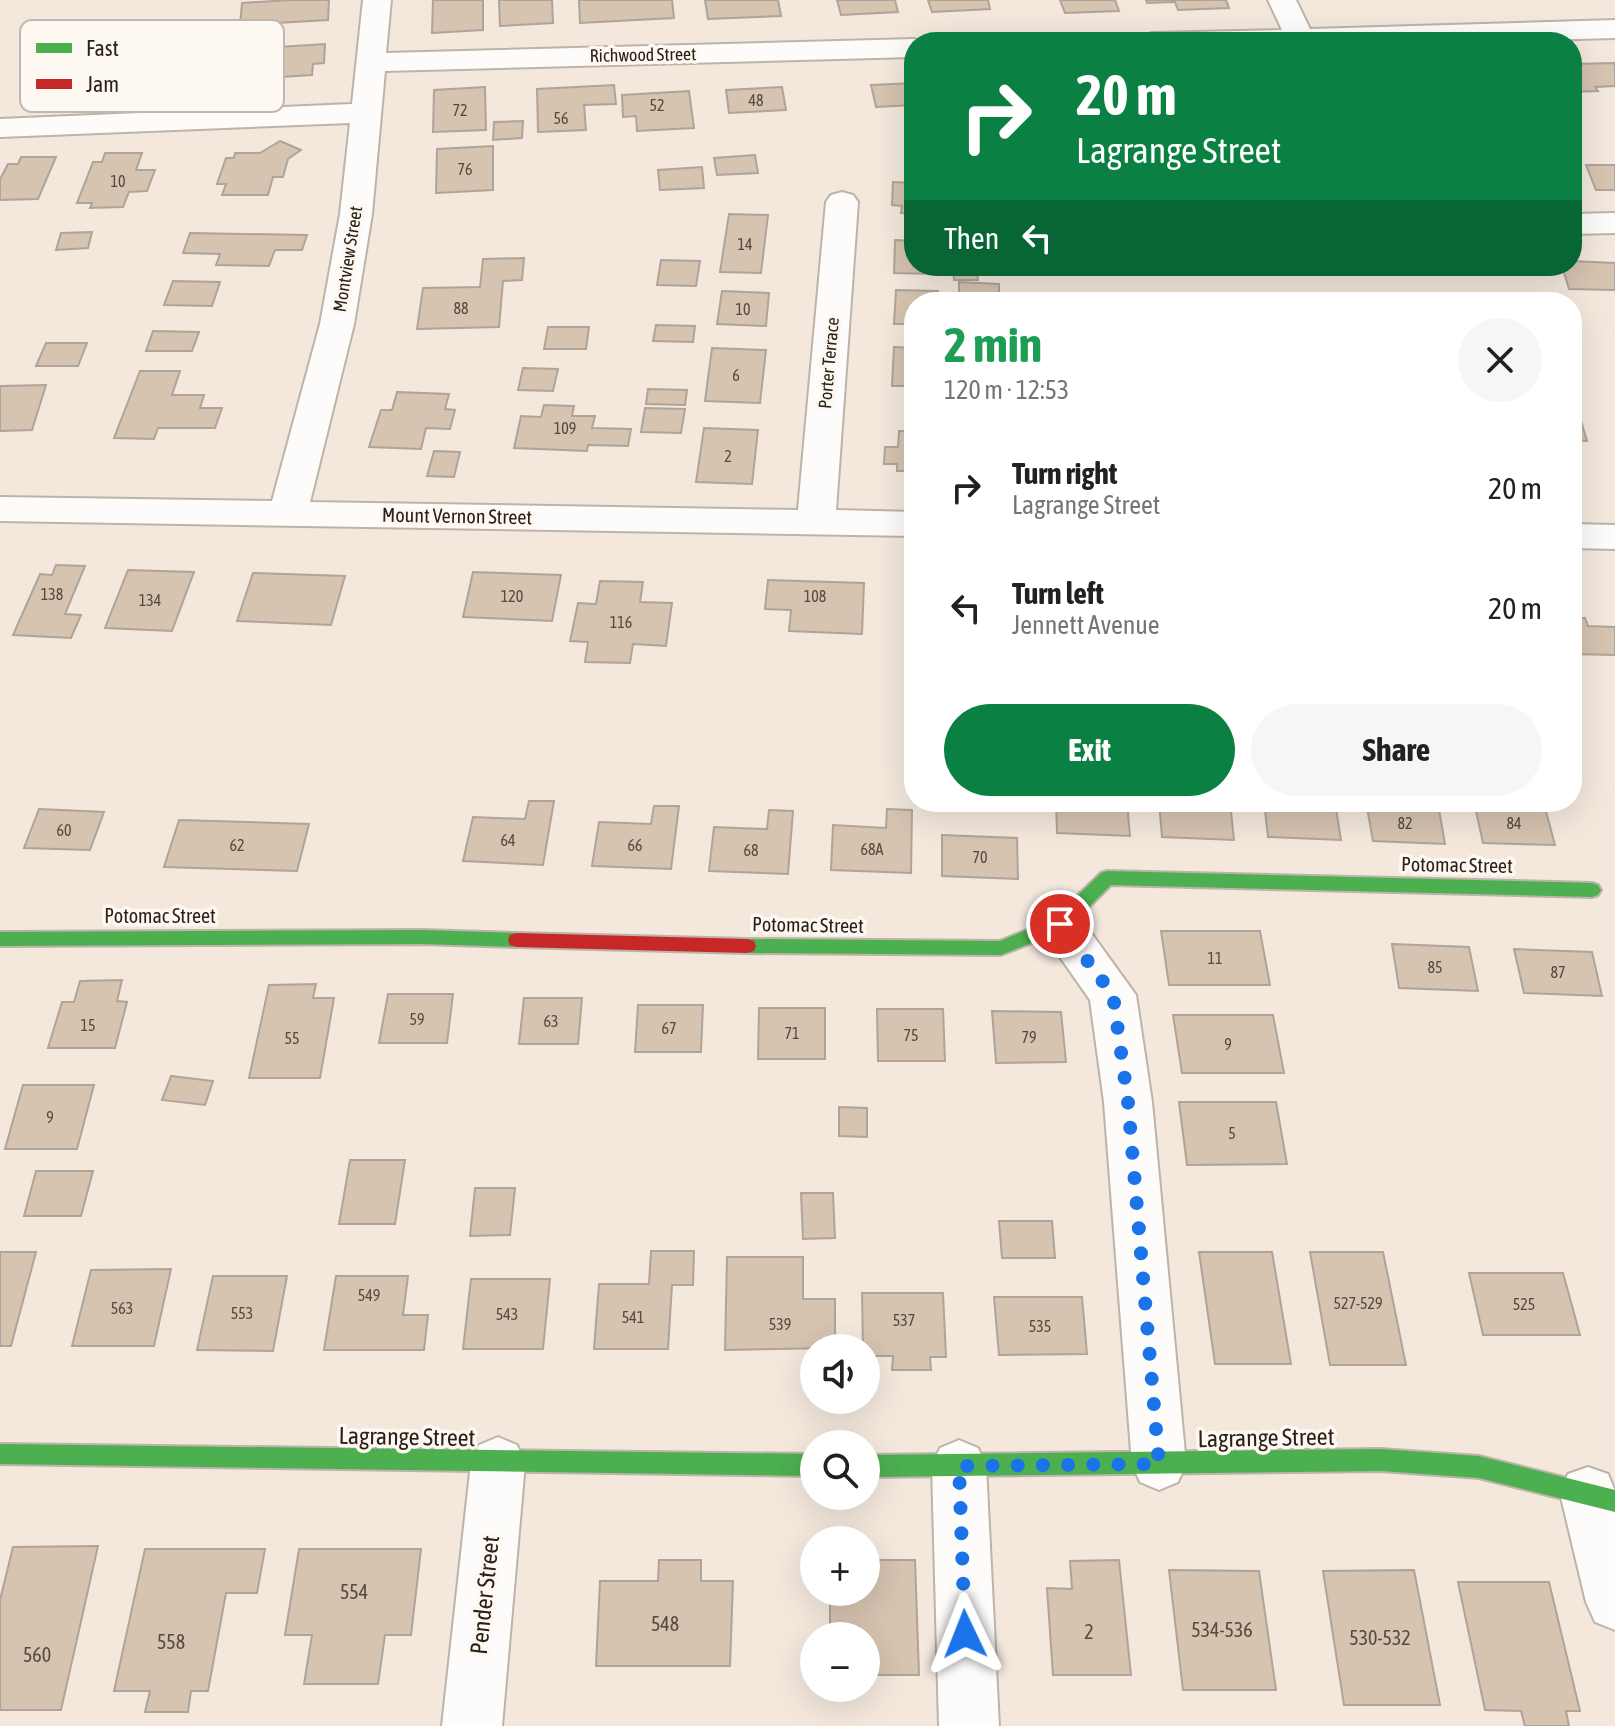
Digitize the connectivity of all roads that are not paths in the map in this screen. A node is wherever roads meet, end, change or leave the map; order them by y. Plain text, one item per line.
1 (377, 0) edge
2 (1282, 0) edge
3 (1615, 29) edge
4 (1297, 32) edge
5 (1529, 32) edge
6 (904, 48) edge
7 (372, 62) junction
8 (365, 113) junction
9 (0, 128) edge
10 (842, 202) dead end
11 (1615, 223) edge
12 (1582, 224) edge
13 (0, 509) edge
14 (288, 513) junction
15 (816, 523) junction
16 (904, 524) edge
17 (1582, 536) edge
18 (1615, 537) edge
19 (1592, 890) dead end
20 (1060, 924) junction
21 (0, 939) edge
22 (0, 1454) edge
23 (498, 1463) junction
24 (1159, 1464) junction
25 (800, 1465) edge
26 (880, 1466) edge
27 (959, 1466) junction
28 (1602, 1497) edge
29 (1615, 1602) edge
30 (472, 1726) edge
31 (969, 1726) edge

1 - 7 street, Montview Street
2 - 4 street
3 - 5 street
6 - 7 street, Richwood Street
7 - 8 street, Montview Street
8 - 9 street
8 - 14 street, Montview Street
10 - 15 street, Porter Terrace
11 - 12 street
13 - 14 street, Mount Vernon Street
14 - 15 street, Mount Vernon Street
15 - 16 street, Mount Vernon Street
17 - 18 street
19 - 20 street, Potomac Street
20 - 21 street, Potomac Street
20 - 24 street
22 - 23 street, Lagrange Street
23 - 25 street, Lagrange Street
23 - 30 street, Pender Street
24 - 27 street, Lagrange Street
24 - 28 street, Lagrange Street
26 - 27 street, Lagrange Street
27 - 31 street
28 - 29 street

